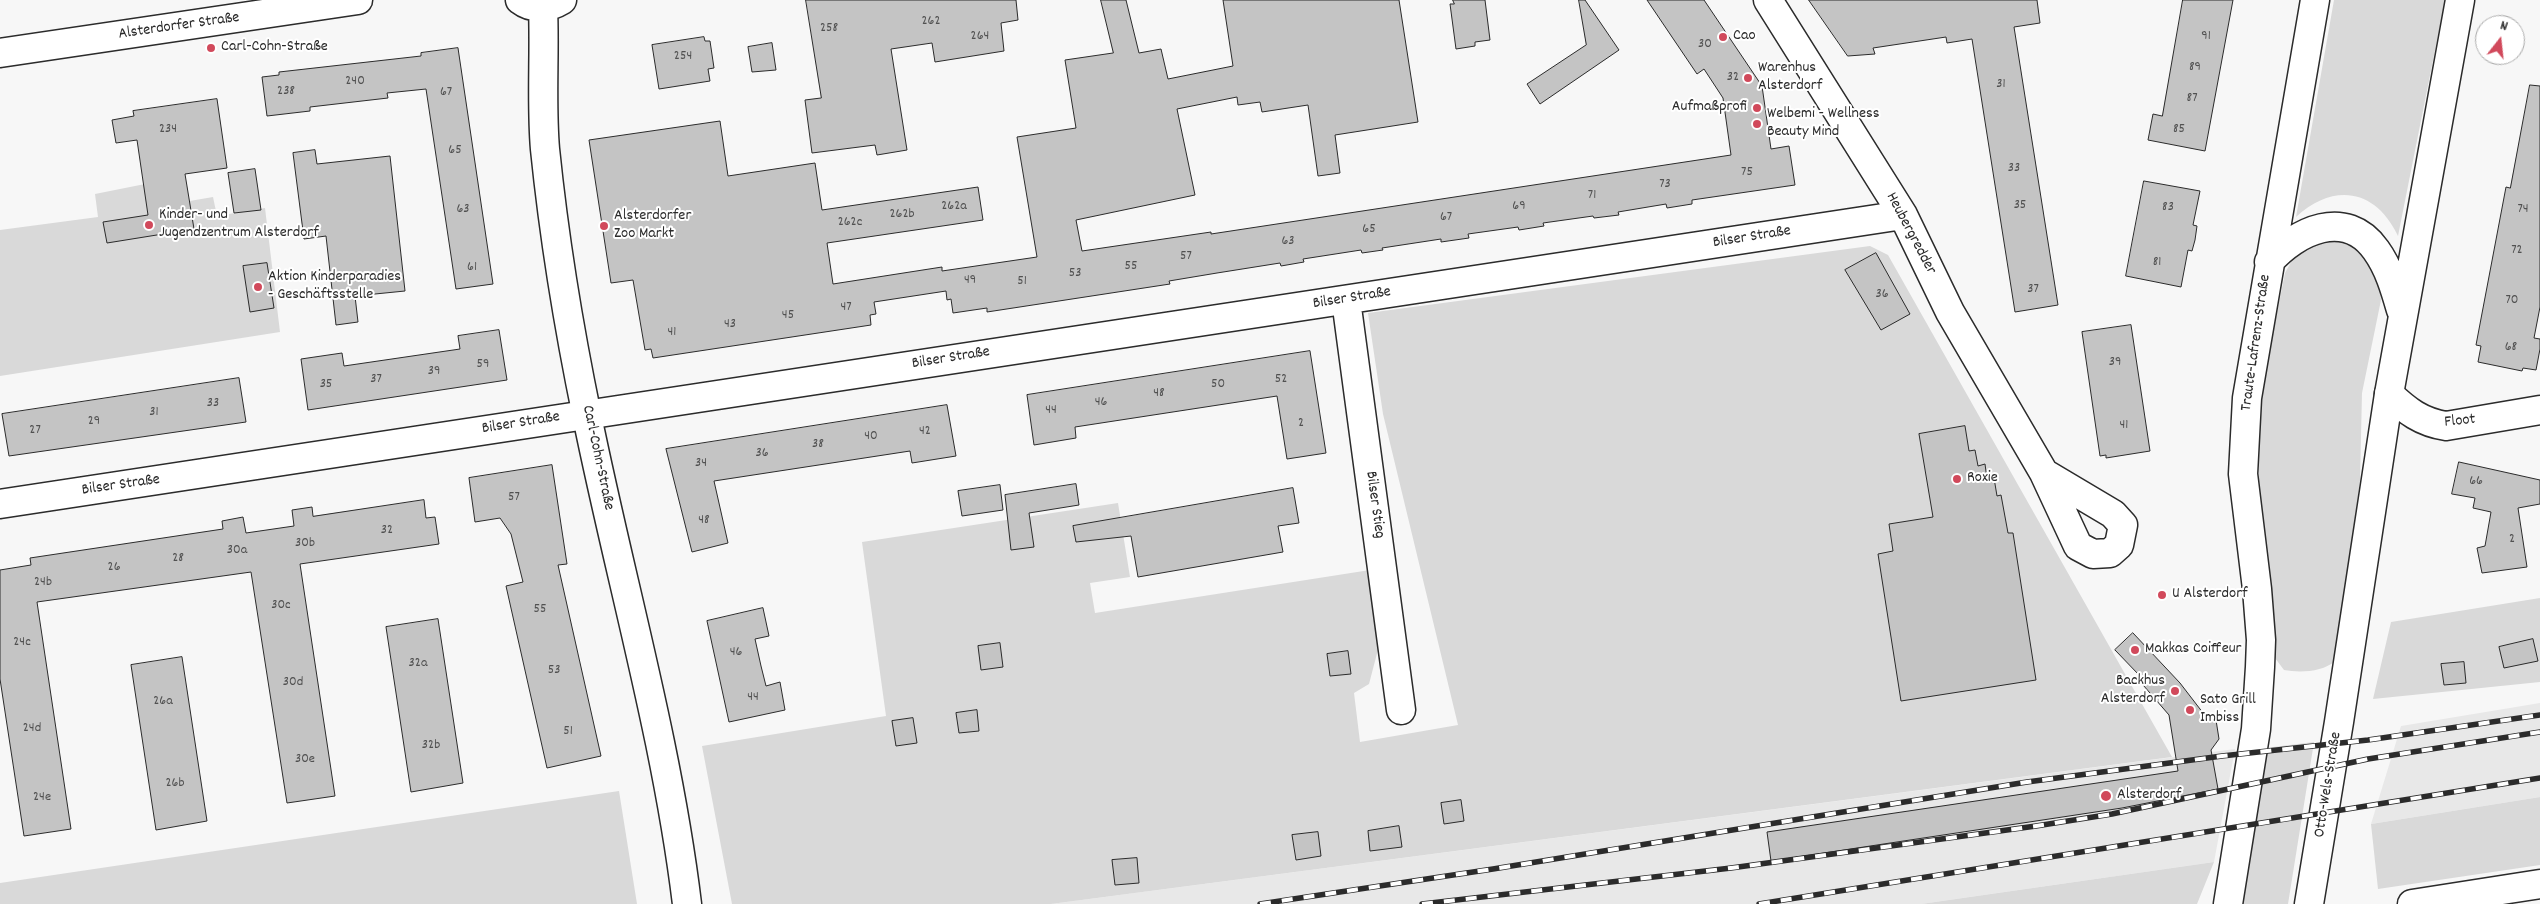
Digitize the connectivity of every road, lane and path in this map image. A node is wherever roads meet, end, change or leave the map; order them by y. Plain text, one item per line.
1 (358, 0) edge
2 (1768, 0) edge
3 (2315, 0) edge
4 (2460, 0) edge
5 (542, 2) edge
6 (0, 53) edge
7 (1903, 215) junction
8 (2269, 262) junction
9 (1346, 300) junction
10 (2403, 316) junction
11 (2389, 394) junction
12 (2540, 410) edge
13 (586, 414) junction
14 (2044, 473) dead end
15 (0, 504) edge
16 (1401, 710) dead end
17 (2540, 884) edge
18 (687, 904) edge
19 (2228, 904) edge
20 (2309, 904) edge
21 (2412, 904) edge

1 - 6 street, Alsterdorfer Straße
2 - 7 street, Heubergredder
3 - 8 street, Traute-Lafrenz-Straße
4 - 10 street
5 - 13 street, Carl-Cohn-Straße
7 - 9 street, Bilser Straße
7 - 14 street, Heubergredder
8 - 10 street
8 - 19 street, Traute-Lafrenz-Straße
9 - 13 street, Bilser Straße
9 - 16 street, Bilser Stieg
10 - 11 street
11 - 12 street, Floot
11 - 20 street, Otto-Wels-Straße
13 - 15 street, Bilser Straße
13 - 18 street, Carl-Cohn-Straße
17 - 21 street

